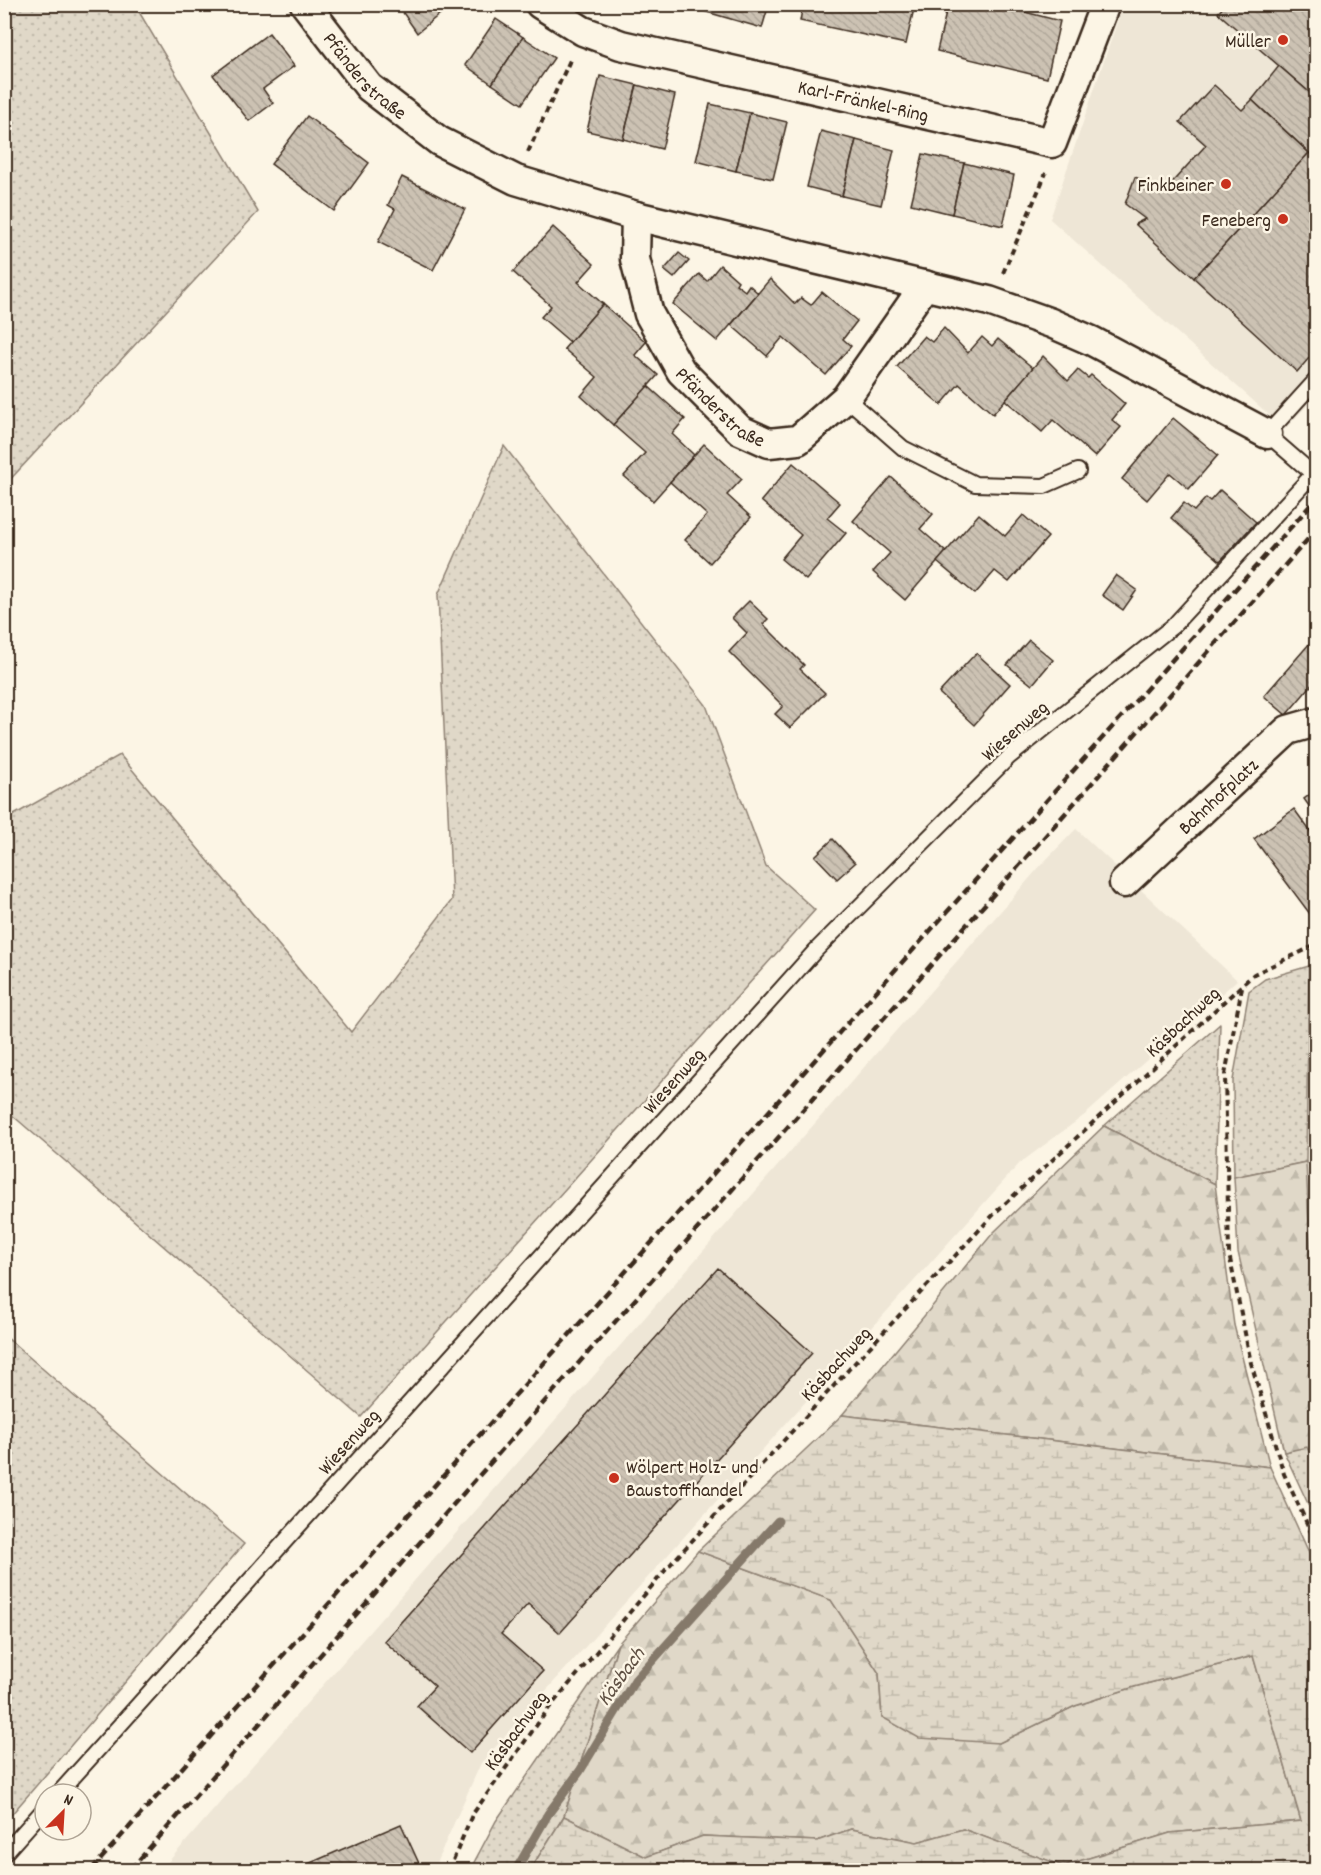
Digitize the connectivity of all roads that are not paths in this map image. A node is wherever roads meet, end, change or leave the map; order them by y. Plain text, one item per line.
1 (305, 4) edge
2 (540, 4) edge
3 (1105, 4) edge
4 (636, 216) junction
5 (925, 285) junction
6 (1317, 380) edge
7 (846, 398) junction
8 (1267, 434) junction
9 (1078, 471) dead end
10 (1317, 722) edge
11 (1124, 884) dead end
12 (69, 1782) edge
13 (33, 1821) edge
14 (4, 1854) edge

1 - 4 street, Pfänderstraße
2 - 3 street, Karl-Fränkel-Ring
4 - 5 street, Pfänderstraße
4 - 7 street, Pfänderstraße
5 - 7 street, Pfänderstraße
5 - 8 street, Pfänderstraße
6 - 8 lane
7 - 9 lane
8 - 12 lane, Wiesenweg
10 - 11 street, Bahnhofplatz
13 - 14 lane

